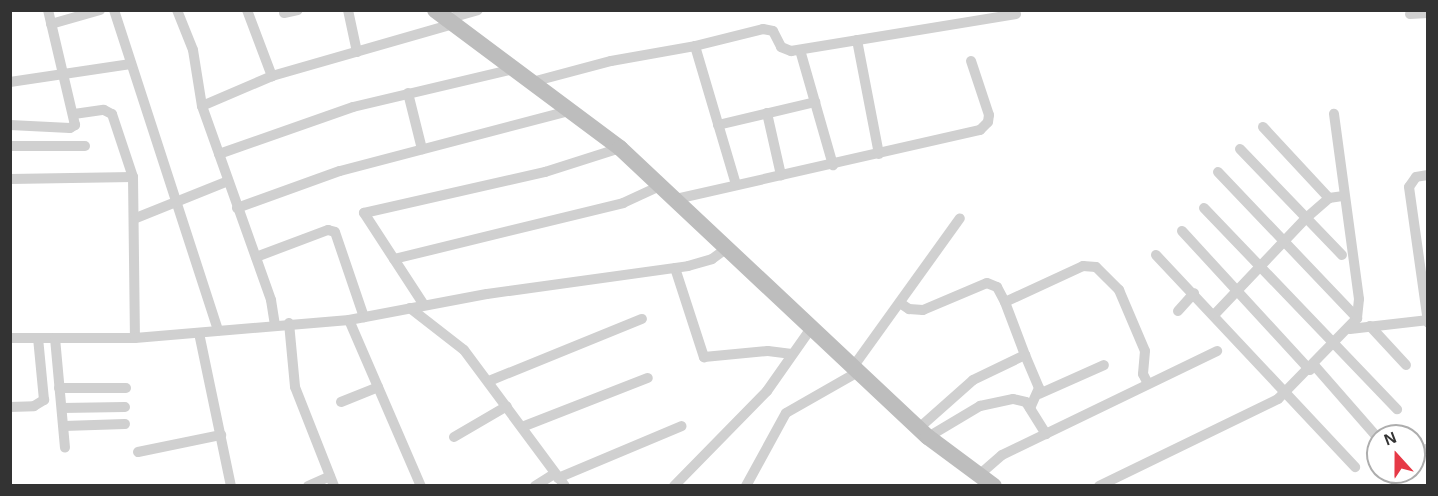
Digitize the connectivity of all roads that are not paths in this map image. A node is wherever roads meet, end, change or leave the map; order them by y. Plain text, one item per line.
1 (48, 10) edge
2 (100, 10) edge
3 (114, 10) edge
4 (177, 10) edge
5 (247, 10) edge
6 (298, 10) edge
7 (348, 10) edge
8 (478, 10) edge
9 (284, 13) dead end
10 (1428, 13) edge
11 (1016, 14) dead end
12 (1410, 14) dead end
13 (445, 18) edge
14 (51, 24) junction
15 (857, 40) junction
16 (695, 46) junction
17 (800, 50) junction
18 (357, 52) junction
19 (971, 61) dead end
20 (130, 64) junction
21 (514, 69) junction
22 (65, 73) junction
23 (272, 76) junction
24 (10, 82) edge
25 (532, 82) junction
26 (408, 93) junction
27 (815, 102) junction
28 (202, 106) junction
29 (569, 111) junction
30 (767, 113) junction
31 (74, 114) junction
32 (1334, 114) dead end
33 (10, 125) edge
34 (718, 125) junction
35 (1263, 127) dead end
36 (10, 146) edge
37 (85, 146) dead end
38 (620, 148) junction
39 (1240, 149) dead end
40 (422, 150) junction
41 (219, 154) junction
42 (879, 154) junction
43 (833, 165) junction
44 (1218, 172) dead end
45 (782, 175) junction
46 (1428, 175) edge
47 (133, 177) junction
48 (10, 178) edge
49 (228, 181) junction
50 (736, 184) junction
51 (662, 185) junction
52 (1344, 196) junction
53 (1329, 198) junction
54 (676, 200) junction
55 (178, 203) junction
56 (237, 208) junction
57 (1204, 208) dead end
58 (136, 218) junction
59 (960, 218) dead end
60 (1305, 219) junction
61 (1182, 231) dead end
62 (1281, 243) junction
63 (728, 248) junction
64 (1156, 255) dead end
65 (1342, 255) dead end
66 (256, 257) junction
67 (394, 259) junction
68 (1259, 266) junction
69 (675, 268) junction
70 (1235, 290) junction
71 (1194, 293) junction
72 (1005, 302) junction
73 (900, 303) junction
74 (423, 305) junction
75 (410, 308) junction
76 (1178, 311) dead end
77 (1215, 314) junction
78 (364, 317) junction
79 (1357, 318) junction
80 (642, 319) dead end
81 (349, 320) junction
82 (1427, 321) edge
83 (289, 323) junction
84 (275, 324) junction
85 (1370, 326) junction
86 (812, 327) junction
87 (1350, 330) junction
88 (218, 331) junction
89 (199, 333) junction
90 (10, 338) edge
91 (39, 338) junction
92 (55, 338) junction
93 (135, 338) junction
94 (1335, 341) junction
95 (1216, 351) dead end
96 (792, 354) junction
97 (1025, 355) junction
98 (1104, 365) dead end
99 (1406, 365) dead end
100 (1312, 367) junction
101 (855, 369) junction
102 (648, 378) dead end
103 (489, 381) junction
104 (1148, 384) junction
105 (378, 387) junction
106 (59, 388) junction
107 (126, 388) dead end
108 (1288, 392) junction
109 (1039, 394) junction
110 (341, 402) dead end
111 (507, 406) junction
112 (10, 407) edge
113 (126, 407) dead end
114 (62, 408) junction
115 (1030, 408) junction
116 (1397, 409) dead end
117 (125, 424) dead end
118 (1366, 425) edge
119 (64, 426) junction
120 (682, 426) dead end
121 (522, 427) junction
122 (923, 433) junction
123 (1046, 434) junction
124 (221, 435) junction
125 (454, 437) dead end
126 (65, 448) dead end
127 (138, 452) dead end
128 (1355, 467) dead end
129 (979, 475) junction
130 (559, 479) edge
131 (332, 481) edge
132 (231, 486) edge
133 (308, 486) edge
134 (421, 486) edge
135 (535, 486) edge
136 (674, 486) edge
137 (746, 486) edge
138 (993, 486) edge
139 (1099, 486) edge

1 - 14 street
2 - 14 street
3 - 20 street
4 - 28 street
5 - 23 street
6 - 9 street
7 - 18 street
8 - 13 street
10 - 12 street
11 - 15 street
13 - 18 street
13 - 21 main road
14 - 22 street
15 - 17 street
15 - 42 street
16 - 17 street
16 - 25 street
16 - 34 street
17 - 27 street
18 - 23 street
19 - 42 street
20 - 22 street
20 - 55 street
21 - 25 main road
21 - 26 street
22 - 24 street
22 - 31 street
23 - 28 street
25 - 29 main road
26 - 40 street
26 - 41 street
27 - 30 street
27 - 43 street
28 - 41 street
29 - 38 main road
29 - 40 street
30 - 34 street
30 - 45 street
31 - 33 street
31 - 47 street
32 - 52 street
34 - 50 street
35 - 53 street
36 - 37 street
38 - 51 main road
38 - 67 street
39 - 60 street
40 - 56 street
41 - 49 street
42 - 43 street
43 - 45 street
44 - 62 street
45 - 50 street
46 - 82 street
47 - 48 street
47 - 58 street
49 - 55 street
49 - 56 street
50 - 54 street
51 - 54 main road
51 - 67 street
52 - 53 street
52 - 79 street
53 - 60 street
54 - 63 main road
55 - 58 street
55 - 88 street
56 - 66 street
57 - 68 street
58 - 93 street
59 - 73 street
60 - 62 street
60 - 65 street
61 - 70 street
62 - 68 street
62 - 79 street
63 - 69 street
63 - 86 main road
64 - 71 street
66 - 78 street
66 - 84 street
67 - 74 street
68 - 70 street
68 - 94 street
69 - 74 street
69 - 96 street
70 - 77 street
70 - 100 street
71 - 76 street
71 - 77 street
72 - 73 street
72 - 97 street
72 - 104 street
73 - 101 street
74 - 75 street
75 - 78 street
75 - 103 street
77 - 108 street
78 - 81 street
79 - 87 street
80 - 103 street
81 - 83 street
81 - 105 street
82 - 85 street
83 - 84 street
83 - 131 street
84 - 88 street
85 - 87 street
85 - 99 street
86 - 96 street
86 - 101 main road
87 - 94 street
88 - 89 street
89 - 93 street
89 - 124 street
90 - 91 street
91 - 92 street
91 - 112 street
92 - 93 street
92 - 106 street
94 - 100 street
94 - 116 street
95 - 104 street
96 - 136 street
97 - 109 street
97 - 122 street
98 - 109 street
100 - 108 street
100 - 118 street
101 - 122 main road
101 - 137 street
102 - 121 street
103 - 111 street
104 - 123 street
105 - 110 street
105 - 134 street
106 - 107 street
106 - 114 street
108 - 128 street
108 - 139 street
109 - 115 street
111 - 121 street
111 - 125 street
113 - 114 street
114 - 119 street
115 - 122 street
115 - 123 street
117 - 119 street
119 - 126 street
120 - 130 street
121 - 130 street
122 - 129 main road
123 - 129 street
124 - 127 street
124 - 132 street
129 - 138 main road
130 - 135 street
131 - 133 street

